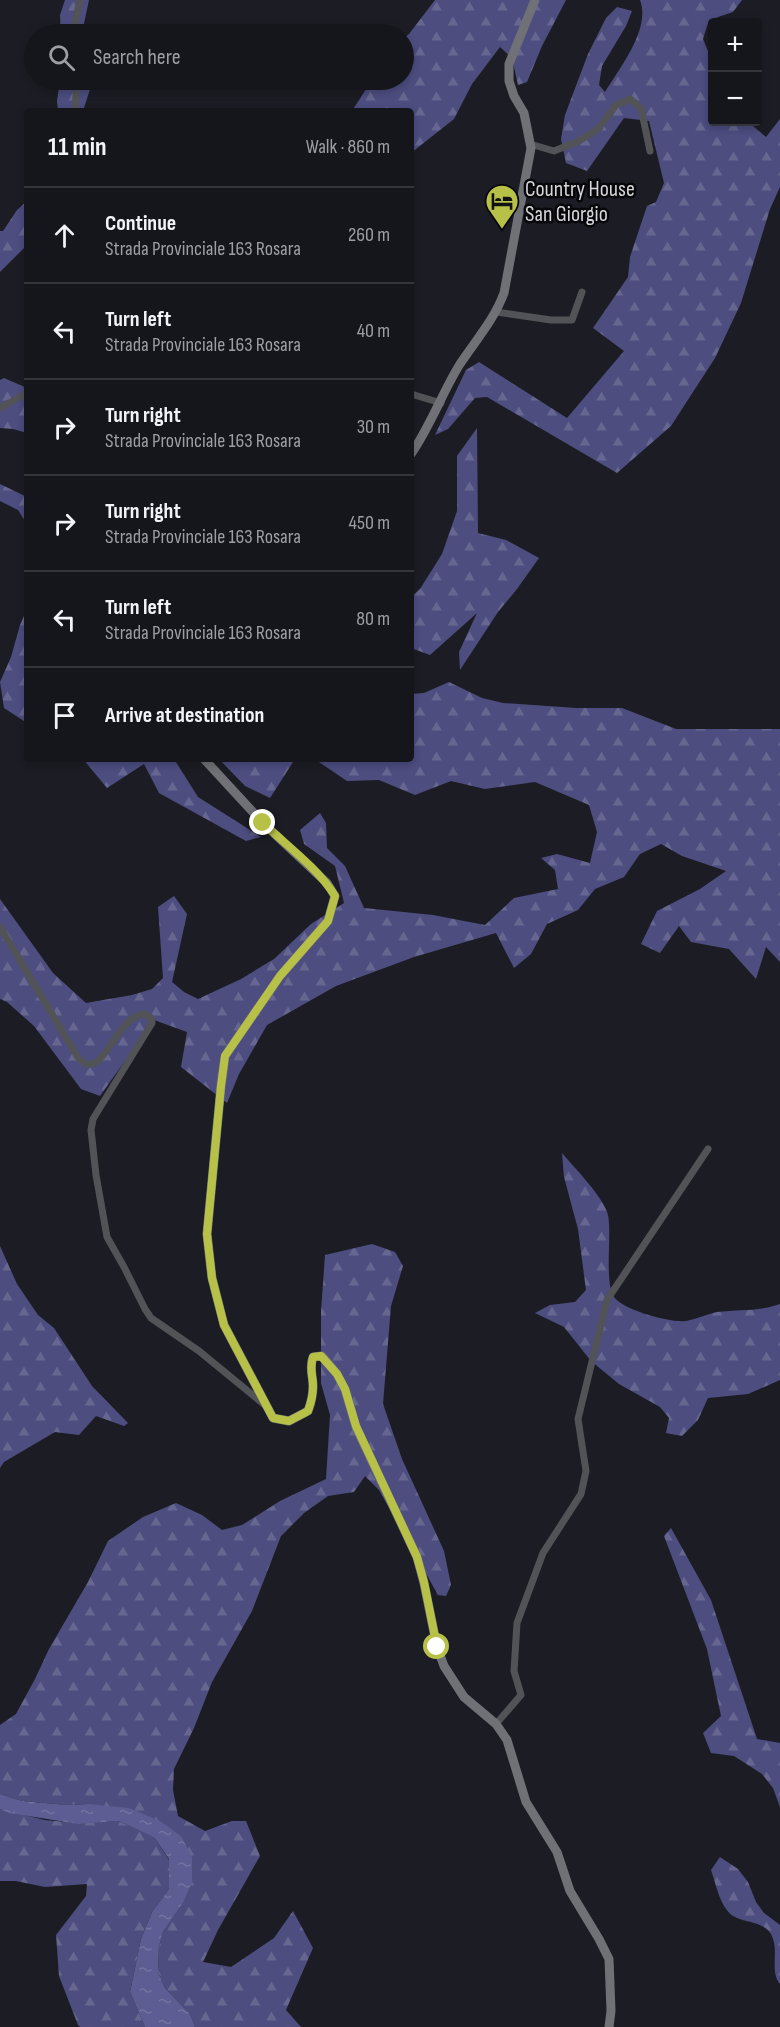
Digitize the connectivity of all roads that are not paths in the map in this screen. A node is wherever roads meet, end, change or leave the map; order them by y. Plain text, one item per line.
1 (80, 0) edge
2 (535, 0) edge
3 (75, 24) edge
4 (76, 90) edge
5 (75, 108) edge
6 (530, 144) junction
7 (650, 151) dead end
8 (582, 292) dead end
9 (496, 312) junction
10 (24, 395) edge
11 (414, 395) edge
12 (441, 403) junction
13 (0, 408) edge
14 (414, 450) edge
15 (207, 762) edge
16 (0, 927) edge
17 (708, 1149) dead end
18 (266, 1406) junction
19 (496, 1724) junction
20 (609, 2027) edge

1 - 3 street
2 - 6 street
4 - 5 street
6 - 7 street
6 - 9 street
8 - 9 street
9 - 12 street
10 - 13 street
11 - 12 street
12 - 14 street
15 - 18 street
16 - 18 street
17 - 19 street
18 - 19 street
19 - 20 street

